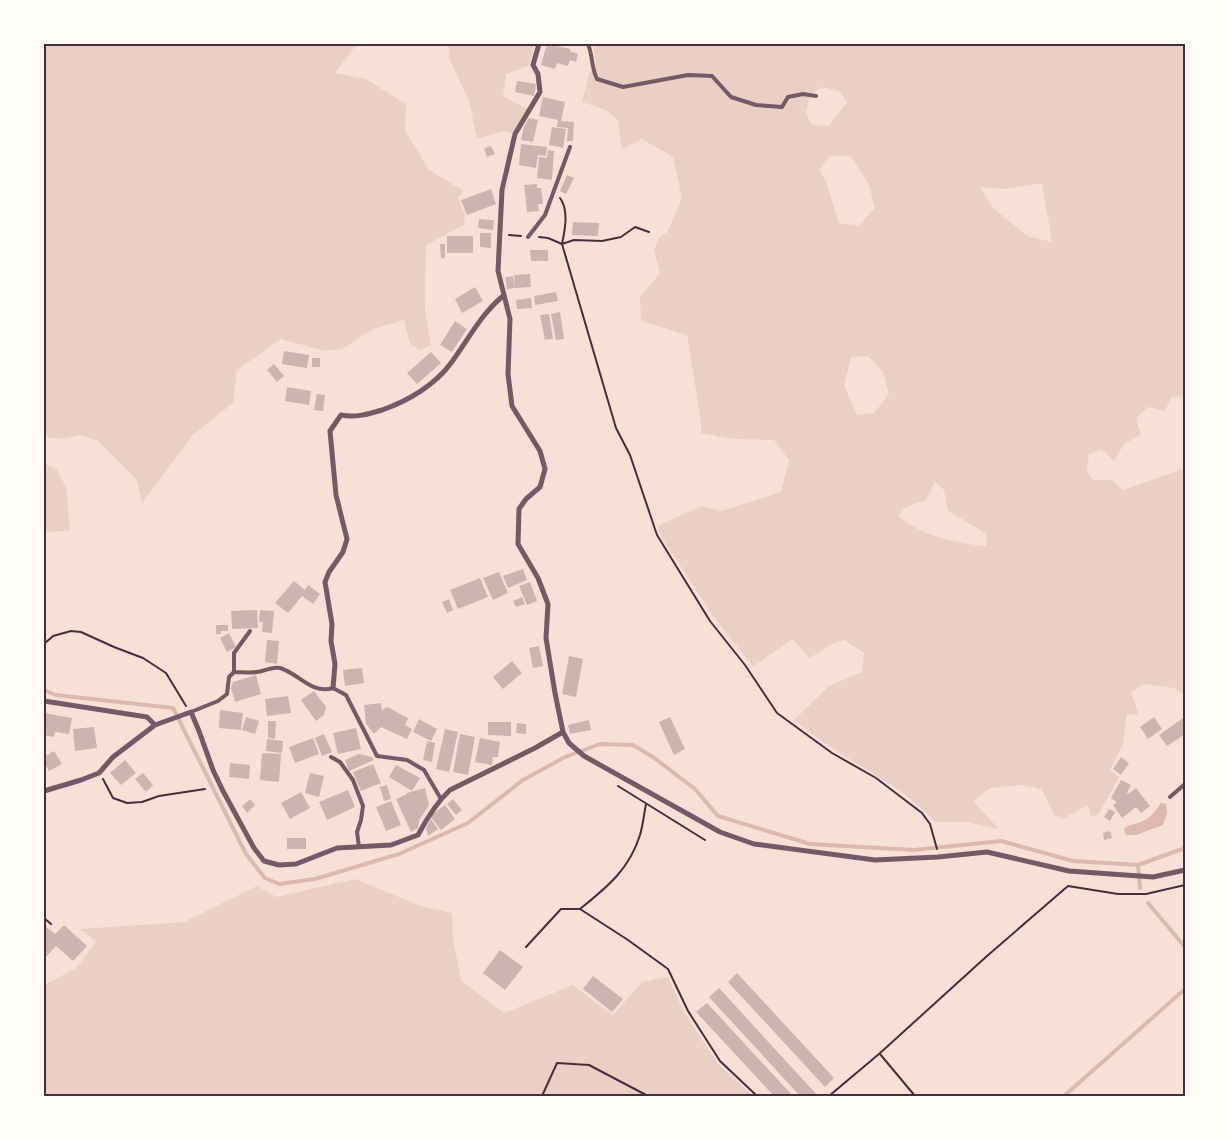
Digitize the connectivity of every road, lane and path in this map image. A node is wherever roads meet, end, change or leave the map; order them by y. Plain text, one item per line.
1 (539, 44) edge
2 (588, 44) edge
3 (816, 96) dead end
4 (570, 146) dead end
5 (554, 190) junction
6 (649, 232) dead end
7 (499, 234) junction
8 (528, 237) junction
9 (562, 244) junction
10 (503, 296) junction
11 (250, 632) dead end
12 (44, 644) edge
13 (234, 672) junction
14 (333, 688) junction
15 (44, 700) edge
16 (190, 712) junction
17 (155, 725) junction
18 (563, 732) junction
19 (331, 757) dead end
20 (99, 773) junction
21 (1185, 784) edge
22 (205, 789) dead end
23 (44, 791) edge
24 (1170, 797) dead end
25 (441, 799) junction
26 (646, 804) dead end
27 (359, 847) junction
28 (937, 851) dead end
29 (1185, 870) edge
30 (1185, 885) edge
31 (580, 909) junction
32 (44, 918) edge
33 (51, 924) dead end
34 (526, 948) dead end
35 (879, 1054) junction
36 (542, 1096) edge
37 (648, 1096) edge
38 (757, 1096) edge
39 (829, 1096) edge
40 (915, 1096) edge

1 - 7 street
2 - 3 lane
4 - 5 lane
5 - 8 lane
5 - 9 path
6 - 9 path
7 - 8 path
7 - 10 street
8 - 9 path
9 - 28 path
10 - 14 street
10 - 18 street
11 - 13 lane
12 - 16 path
13 - 14 lane
13 - 16 lane
14 - 25 lane
15 - 17 street
16 - 17 street
16 - 27 street
17 - 20 street
18 - 25 street
18 - 29 street
19 - 27 lane
20 - 22 path
20 - 23 street
21 - 24 lane
25 - 27 street
26 - 31 path
30 - 35 path
31 - 34 path
31 - 38 path
32 - 33 path
35 - 39 path
35 - 40 path
36 - 37 path

